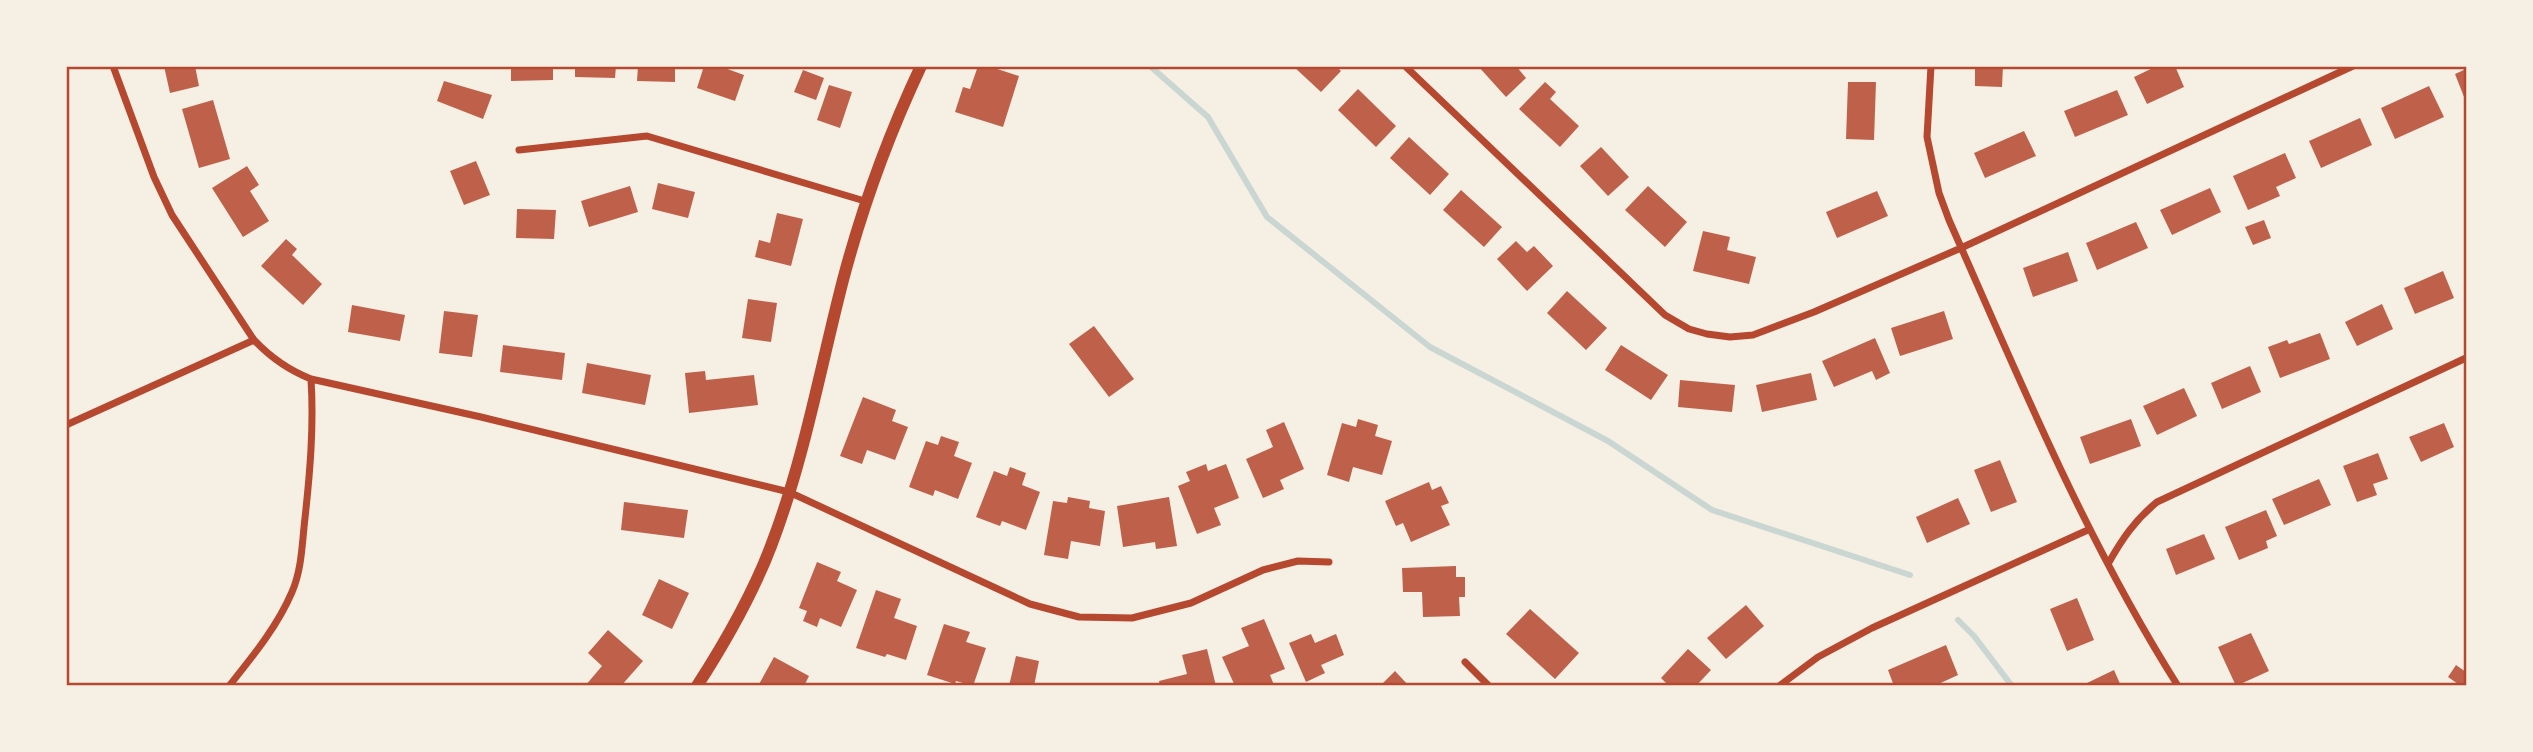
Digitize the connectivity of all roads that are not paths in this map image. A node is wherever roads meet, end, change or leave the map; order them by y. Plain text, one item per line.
1 (113, 66) edge
2 (921, 66) edge
3 (1405, 66) edge
4 (1931, 66) edge
5 (2353, 66) edge
6 (519, 150) dead end
7 (868, 202) junction
8 (1961, 248) junction
9 (254, 341) junction
10 (2466, 358) edge
11 (311, 379) junction
12 (66, 425) edge
13 (789, 492) junction
14 (2090, 529) junction
15 (1329, 562) dead end
16 (2108, 564) junction
17 (1465, 662) dead end
18 (229, 685) edge
19 (696, 685) edge
20 (1489, 685) edge
21 (1779, 685) edge
22 (2178, 685) edge

1 - 9 street
2 - 7 street
3 - 8 street
4 - 8 street
5 - 8 street
6 - 7 street
7 - 13 street
8 - 14 street
9 - 11 street
9 - 12 street
10 - 16 street
11 - 13 street
11 - 18 street
13 - 15 street
13 - 19 street
14 - 16 street
14 - 21 street
16 - 22 street
17 - 20 street

